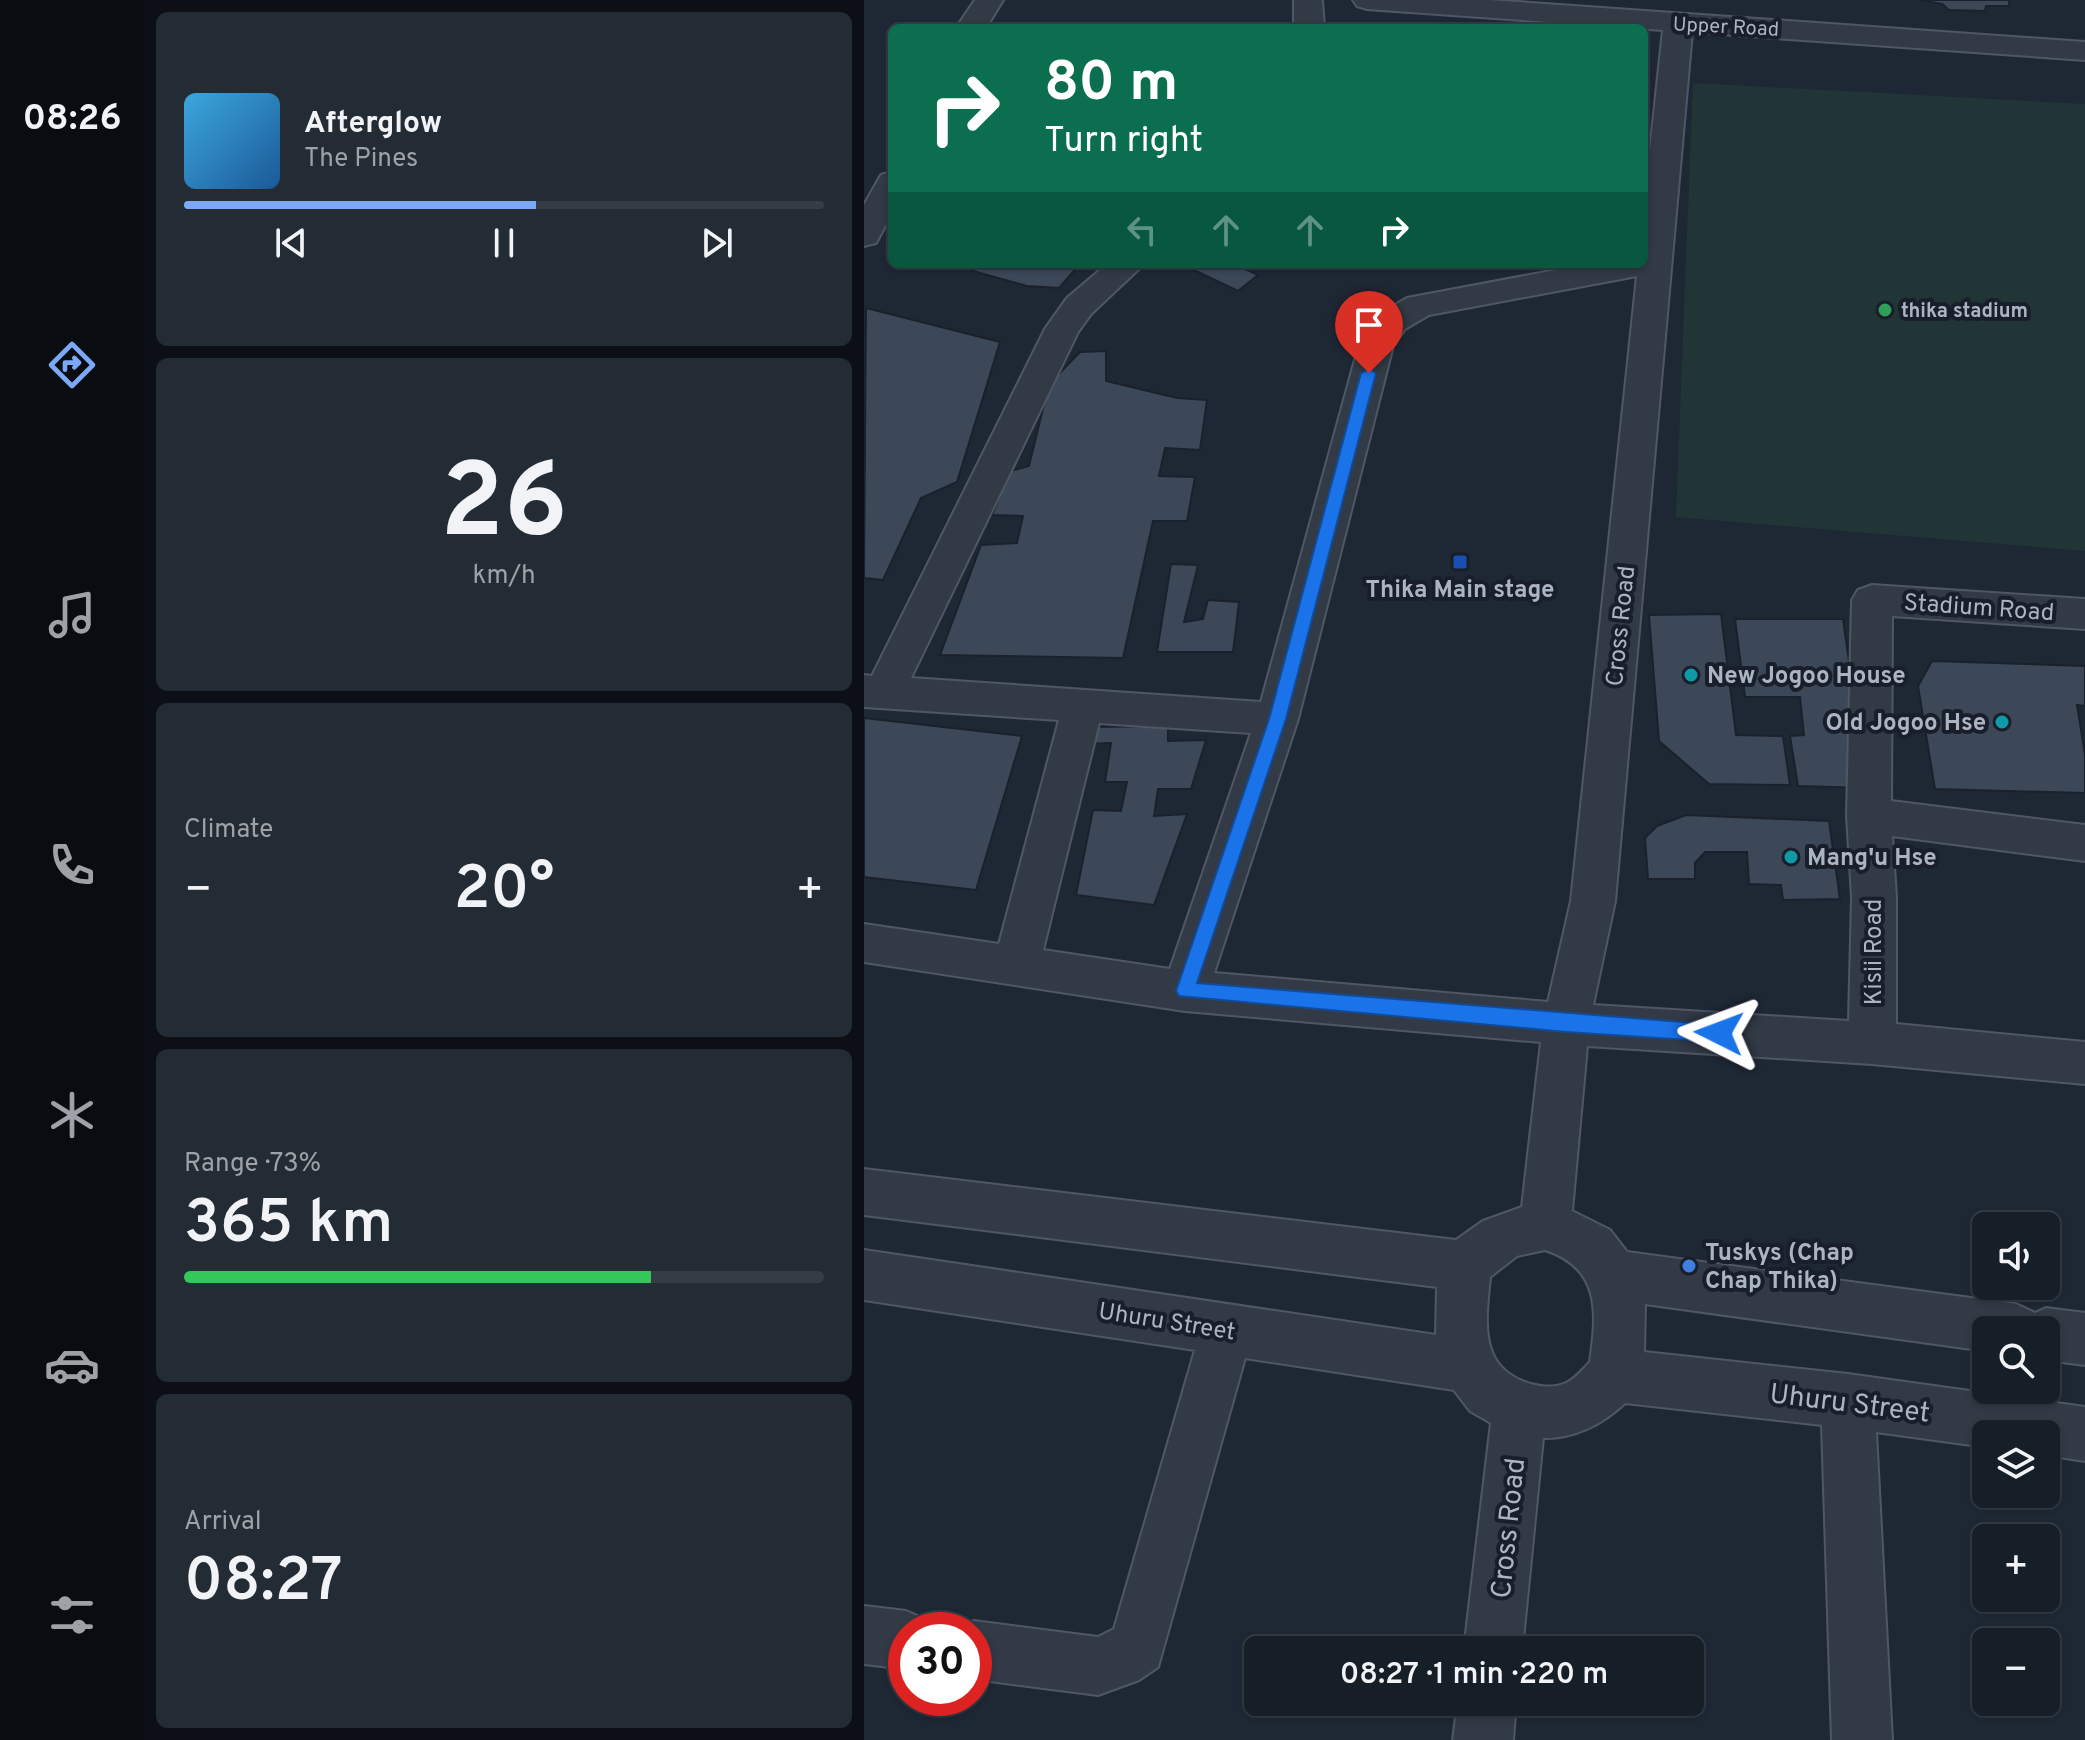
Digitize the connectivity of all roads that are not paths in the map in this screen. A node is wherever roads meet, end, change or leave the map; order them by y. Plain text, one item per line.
1 (989, 0) edge
2 (1308, 0) edge
3 (1367, 0) edge
4 (1376, 0) edge
5 (1564, 21) edge
6 (1678, 23) junction
7 (974, 24) edge
8 (1309, 24) edge
9 (2085, 51) edge
10 (888, 190) edge
11 (864, 236) edge
12 (1655, 262) junction
13 (1648, 263) edge
14 (1122, 268) edge
15 (1623, 268) edge
16 (1872, 600) joint
17 (2085, 614) edge
18 (874, 692) edge
19 (1083, 706) junction
20 (1277, 719) junction
21 (1869, 816) junction
22 (2085, 843) edge
23 (864, 943) edge
24 (1016, 965) junction
25 (1185, 991) junction
26 (1566, 1024) junction
27 (1872, 1043) junction
28 (2085, 1063) edge
29 (864, 1192) edge
30 (1545, 1226) junction
31 (1465, 1266) junction
32 (864, 1275) edge
33 (1612, 1275) junction
34 (1972, 1324) edge
35 (1227, 1330) junction
36 (2060, 1336) edge
37 (2085, 1339) edge
38 (1469, 1366) junction
39 (1615, 1375) junction
40 (1848, 1401) junction
41 (1520, 1406) junction
42 (2085, 1434) edge
43 (864, 1635) edge
44 (1495, 1636) edge
45 (888, 1638) edge
46 (992, 1652) edge
47 (1486, 1716) edge
48 (1483, 1740) edge
49 (1862, 1740) edge

1 - 7 street
2 - 8 street
3 - 4 street, Upper Road
4 - 5 street, Upper Road
5 - 6 street, Upper Road
6 - 9 street, Upper Road
6 - 12 street, Cross Road
10 - 11 street
12 - 13 street
12 - 26 street, Cross Road
14 - 18 street
15 - 20 street
16 - 17 street, Stadium Road
16 - 21 street, Kisii Road
18 - 19 street
19 - 20 street
19 - 24 street
20 - 25 street
21 - 22 street
21 - 27 street, Kisii Road
23 - 24 street
24 - 25 street
25 - 26 street
26 - 27 street
26 - 30 street, Cross Road
27 - 28 street
29 - 31 street
30 - 31 street
30 - 33 street
31 - 38 street
32 - 35 street, Uhuru Street
33 - 34 street
33 - 39 street
35 - 38 street, Uhuru Street
35 - 46 street
36 - 37 street
38 - 41 street
39 - 40 street, Uhuru Street
39 - 41 street
40 - 42 street, Uhuru Street
40 - 49 street
41 - 44 street, Cross Road
43 - 45 street
47 - 48 street

